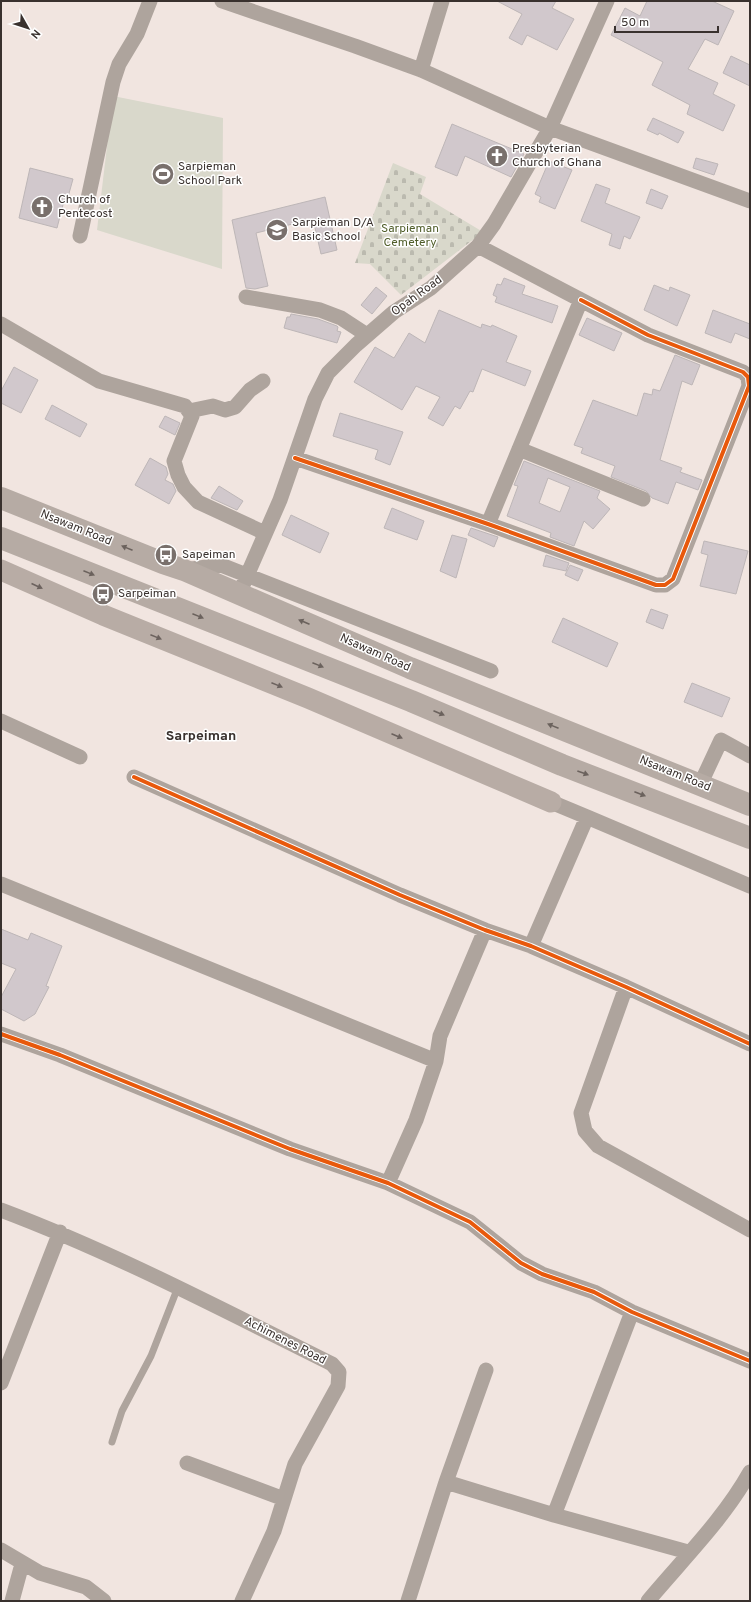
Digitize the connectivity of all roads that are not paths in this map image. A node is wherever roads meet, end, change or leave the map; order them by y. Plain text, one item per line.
1 (150, 1) edge
2 (222, 1) edge
3 (442, 1) edge
4 (607, 1) edge
5 (250, 6) edge
6 (421, 70) junction
7 (550, 128) junction
8 (750, 201) edge
9 (80, 236) dead end
10 (478, 246) junction
11 (246, 297) dead end
12 (580, 300) junction
13 (1, 324) edge
14 (367, 335) junction
15 (263, 381) dead end
16 (189, 411) junction
17 (519, 449) junction
18 (295, 458) junction
19 (1, 498) edge
20 (643, 499) dead end
21 (488, 524) junction
22 (265, 533) junction
23 (1, 538) edge
24 (1, 570) edge
25 (243, 585) junction
26 (491, 671) dead end
27 (1, 720) edge
28 (750, 756) edge
29 (80, 757) dead end
30 (134, 777) dead end
31 (700, 785) junction
32 (551, 802) joint
33 (750, 805) edge
34 (587, 817) junction
35 (750, 838) edge
36 (1, 884) edge
37 (750, 886) edge
38 (485, 930) junction
39 (531, 946) junction
40 (626, 987) junction
41 (1, 1034) edge
42 (750, 1044) edge
43 (436, 1061) junction
44 (388, 1182) junction
45 (1, 1210) edge
46 (750, 1230) edge
47 (60, 1232) junction
48 (178, 1287) junction
49 (632, 1312) junction
50 (750, 1362) edge
51 (486, 1370) dead end
52 (1, 1383) edge
53 (112, 1442) dead end
54 (187, 1463) dead end
55 (750, 1472) edge
56 (446, 1482) junction
57 (744, 1496) edge
58 (284, 1499) junction
59 (554, 1515) junction
60 (1, 1550) edge
61 (688, 1552) junction
62 (22, 1564) junction
63 (12, 1601) edge
64 (104, 1601) edge
65 (242, 1601) edge
66 (408, 1601) edge
67 (648, 1601) edge

1 - 9 street
2 - 5 street
3 - 6 street
4 - 7 street, Opah Road
5 - 6 street
6 - 7 street
7 - 8 street
7 - 10 street, Opah Road
10 - 12 street
10 - 14 street, Opah Road
11 - 14 street
12 - 17 street
12 - 21 street
13 - 16 street
14 - 18 street, Opah Road
15 - 16 street
16 - 22 street
17 - 20 street
17 - 21 street
18 - 21 street
18 - 22 street, Opah Road
25 -> 19 highway, Nsawam Road
22 - 25 street, Opah Road
23 -> 35 highway
24 -> 32 main road
25 - 26 street
31 -> 25 highway, Nsawam Road
27 - 29 street
28 - 31 street
30 - 38 street
31 - 33 highway, Nsawam Road
32 - 34 street
34 - 37 street
34 - 39 street
36 - 43 street
38 - 39 street
38 - 43 street
39 - 40 street
40 - 42 street
40 - 46 street
41 - 44 street
43 - 44 street
44 - 49 street
45 - 47 street, Achimenes Road
47 - 48 street, Achimenes Road
47 - 52 street
48 - 53 lane
48 - 58 street, Achimenes Road
49 - 50 street
49 - 59 street
51 - 56 street
54 - 58 street
55 - 57 street
56 - 59 street
56 - 66 street
57 - 61 street
58 - 65 street, Achimenes Road
59 - 61 street
60 - 62 street
61 - 67 street
62 - 63 street
62 - 64 street

